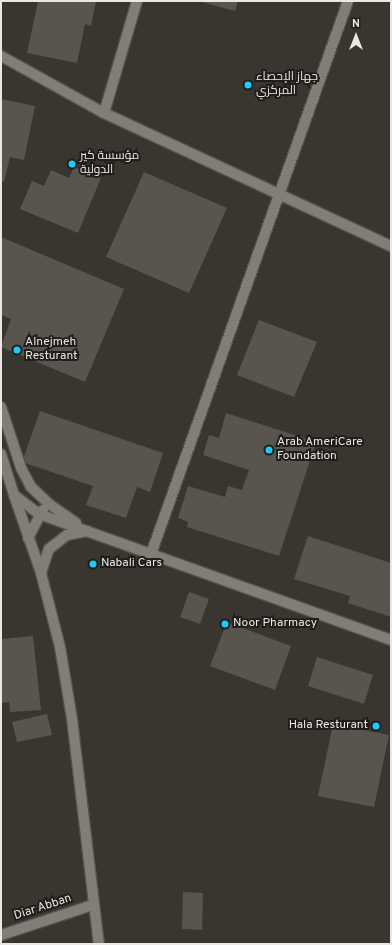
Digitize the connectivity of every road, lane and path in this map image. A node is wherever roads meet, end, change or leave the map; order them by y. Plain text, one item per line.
1 (137, 1) edge
2 (348, 1) edge
3 (1, 56) edge
4 (104, 113) junction
5 (279, 195) junction
6 (391, 246) edge
7 (1, 407) edge
8 (1, 454) edge
9 (14, 495) junction
10 (49, 504) junction
11 (39, 514) junction
12 (88, 531) junction
13 (28, 538) junction
14 (151, 554) junction
15 (41, 573) junction
16 (391, 640) edge
17 (93, 905) junction
18 (1, 935) edge
19 (99, 944) edge

1 - 4 street
2 - 5 street
3 - 4 street
4 - 5 street
5 - 6 street
5 - 14 street
7 - 10 street
8 - 9 street
9 - 11 street
9 - 13 street
10 - 11 street
10 - 12 street
11 - 12 street
11 - 13 street
12 - 14 street
12 - 15 street
13 - 15 street
14 - 16 street
15 - 17 street
17 - 18 street, Diar Abban
17 - 19 street

